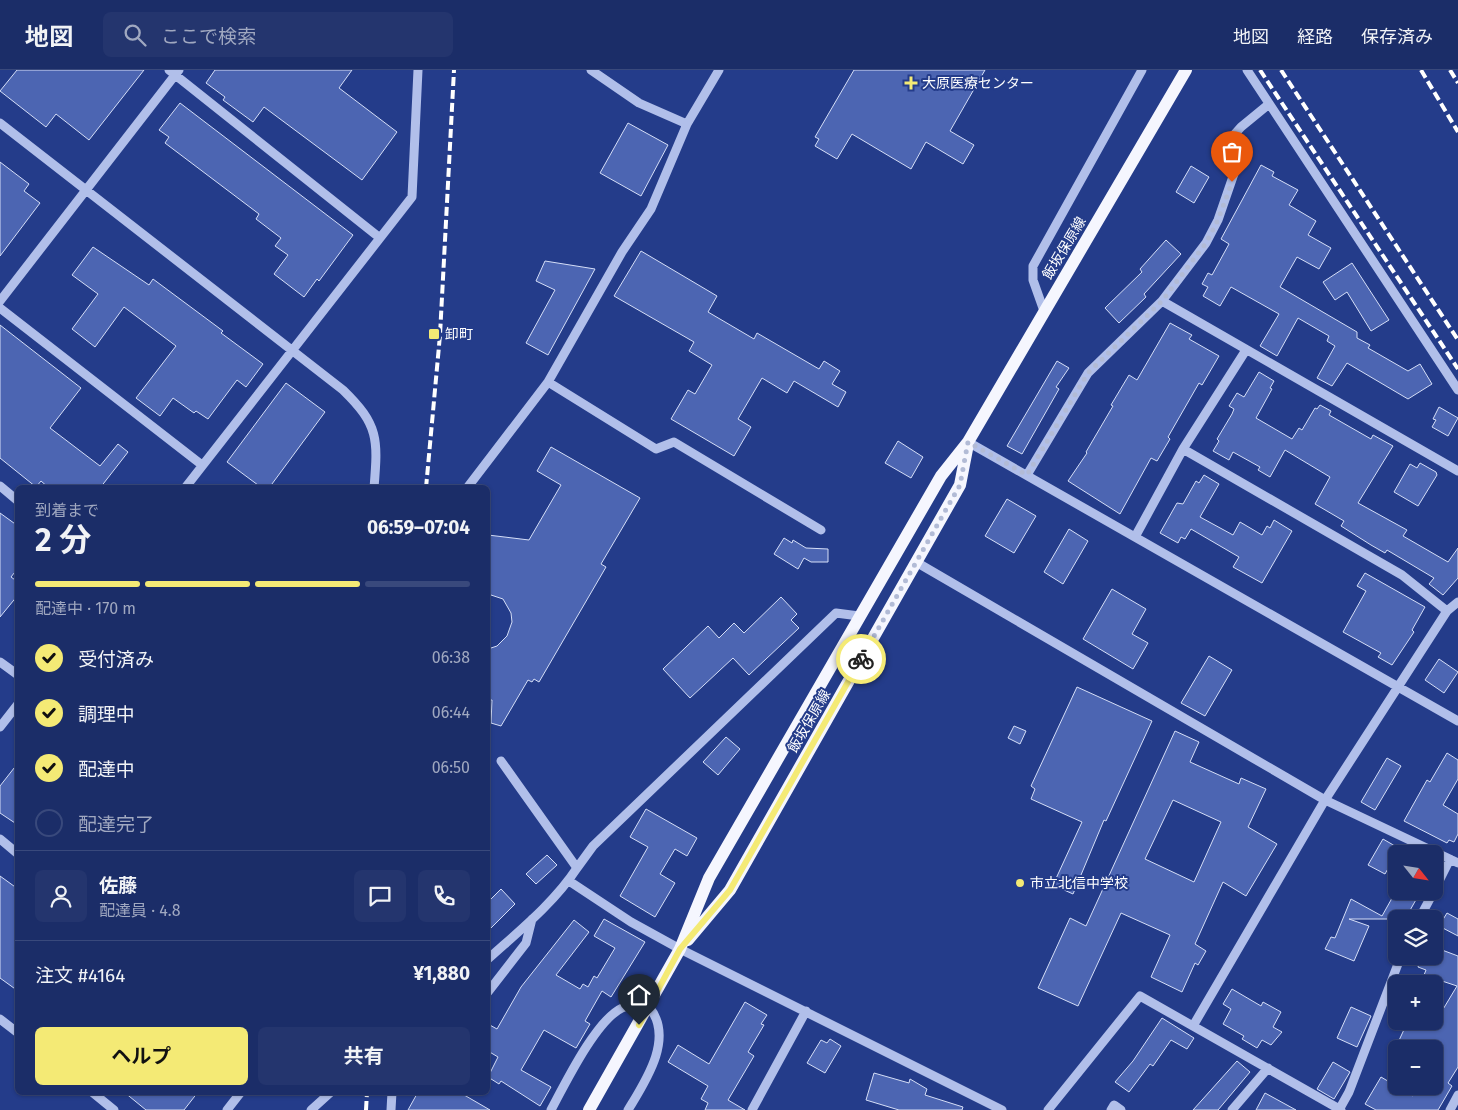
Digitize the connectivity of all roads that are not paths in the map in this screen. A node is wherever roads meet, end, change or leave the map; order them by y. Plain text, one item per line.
1 (418, 70) edge
2 (591, 70) edge
3 (719, 70) edge
4 (1142, 70) edge
5 (1186, 70) edge
6 (1247, 70) edge
7 (174, 71) edge
8 (1269, 104) junction
9 (0, 123) edge
10 (687, 124) junction
11 (86, 190) junction
12 (380, 238) junction
13 (0, 301) edge
14 (1162, 301) junction
15 (0, 308) edge
16 (1044, 311) junction
17 (292, 350) junction
18 (1246, 350) junction
19 (548, 382) junction
20 (1458, 390) edge
21 (968, 442) junction
22 (1183, 449) junction
23 (202, 465) junction
24 (1458, 471) edge
25 (1027, 475) junction
26 (187, 485) edge
27 (374, 485) edge
28 (468, 485) edge
29 (0, 486) edge
30 (15, 498) edge
31 (821, 530) dead end
32 (1135, 537) junction
33 (916, 562) junction
34 (1458, 602) edge
35 (1447, 611) junction
36 (859, 616) junction
37 (0, 662) edge
38 (15, 673) edge
39 (1398, 686) junction
40 (15, 708) edge
41 (1458, 721) edge
42 (0, 727) edge
43 (501, 761) dead end
44 (1325, 800) junction
45 (0, 840) edge
46 (15, 852) edge
47 (1454, 861) edge
48 (578, 868) junction
49 (1443, 878) edge
50 (568, 881) junction
51 (532, 919) junction
52 (680, 949) junction
53 (490, 957) edge
54 (1398, 965) edge
55 (490, 989) edge
56 (649, 1008) junction
57 (806, 1011) junction
58 (0, 1019) edge
59 (1193, 1026) junction
60 (15, 1031) edge
61 (1268, 1068) junction
62 (96, 1095) edge
63 (238, 1095) edge
64 (328, 1095) edge
65 (392, 1095) edge
66 (1458, 1095) edge
67 (114, 1110) edge
68 (226, 1110) edge
69 (311, 1110) edge
70 (391, 1110) edge
71 (551, 1110) edge
72 (589, 1110) edge
73 (628, 1110) edge
74 (752, 1110) edge
75 (1002, 1110) edge
76 (1048, 1110) edge
77 (1111, 1110) edge
78 (1121, 1110) edge
79 (1232, 1110) edge
80 (1340, 1110) edge
81 (1450, 1110) edge

1 - 12 street
2 - 10 street
3 - 10 street
4 - 16 street
5 - 16 main road, 飯坂保原線
6 - 8 street
7 - 11 street
7 - 12 street
8 - 14 street
8 - 20 street
9 - 11 street
10 - 19 street
11 - 13 street
11 - 17 street
12 - 17 street
14 - 18 street
14 - 25 street
15 - 23 street
16 - 21 main road, 飯坂保原線
17 - 23 street
17 - 27 street
18 - 22 street
18 - 24 street
19 - 28 street
19 - 31 street
21 - 25 street
21 - 33 main road, 飯坂保原線
21 - 36 main road, 飯坂保原線
22 - 32 street
22 - 35 street
23 - 26 street
25 - 32 street
29 - 30 street
32 - 39 street
33 - 44 street
33 - 52 main road, 飯坂保原線
34 - 35 street
35 - 39 street
36 - 48 street
36 - 52 main road, 飯坂保原線
37 - 38 street
39 - 41 street
39 - 44 street
40 - 42 street
43 - 48 street
44 - 47 street
44 - 59 street
45 - 46 street
47 - 49 street
48 - 50 street
50 - 51 street
50 - 52 street
51 - 53 street
51 - 55 street
52 - 56 main road, 飯坂保原線
52 - 57 street
54 - 80 street
56 - 71 street
56 - 72 main road, 飯坂保原線
56 - 73 street
57 - 74 street
57 - 75 street
58 - 60 street
59 - 61 street
59 - 76 street
61 - 79 street
61 - 80 street
62 - 67 street
63 - 68 street
64 - 69 street
65 - 70 street
66 - 81 street
77 - 78 street

